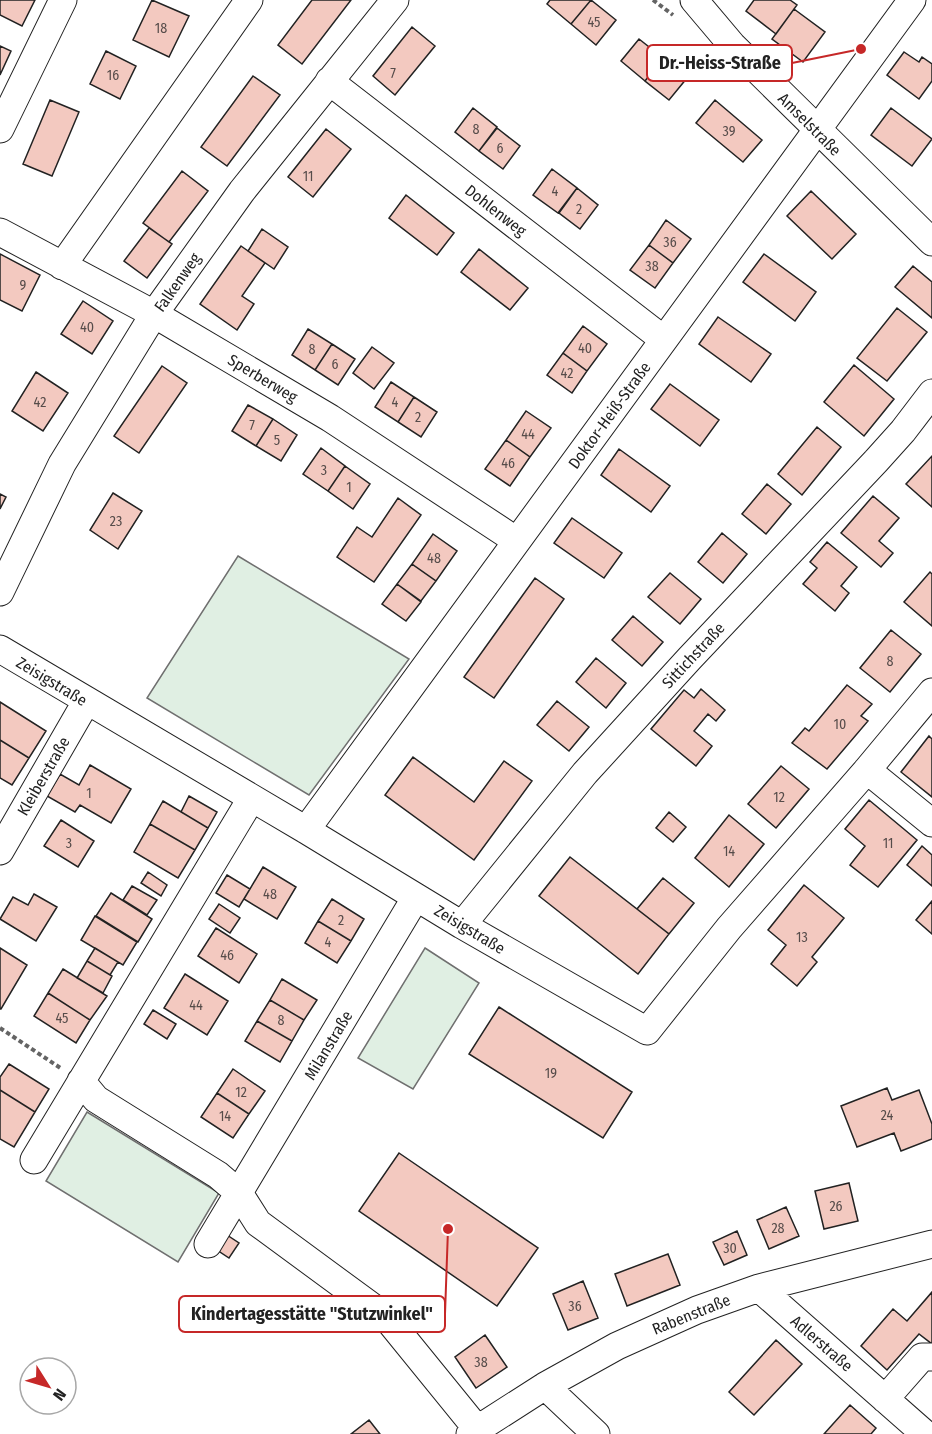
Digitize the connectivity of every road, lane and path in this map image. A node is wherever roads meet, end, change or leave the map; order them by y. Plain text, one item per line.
1 (63, 0) edge
2 (249, 0) edge
3 (396, 0) edge
4 (694, 0) edge
5 (912, 0) edge
6 (329, 81) junction
7 (0, 129) edge
8 (818, 131) junction
9 (0, 232) edge
10 (932, 242) edge
11 (62, 266) junction
12 (154, 314) junction
13 (663, 339) junction
14 (932, 393) edge
15 (517, 540) junction
16 (0, 592) edge
17 (0, 649) edge
18 (932, 692) edge
19 (86, 702) junction
20 (867, 770) junction
21 (251, 799) junction
22 (932, 824) edge
23 (306, 830) junction
24 (0, 850) edge
25 (416, 897) junction
26 (462, 925) junction
27 (0, 1028) edge
28 (81, 1081) junction
29 (34, 1160) dead end
30 (239, 1193) junction
31 (208, 1244) dead end
32 (932, 1244) edge
33 (759, 1288) junction
34 (932, 1357) edge
35 (545, 1386) junction
36 (885, 1399) junction
37 (474, 1431) edge
38 (596, 1434) edge
39 (925, 1434) edge

1 - 7 street
2 - 11 street
3 - 6 street, Falkenweg
4 - 8 street, Amselstraße
5 - 8 street, Doktor-Heiß-Straße
6 - 12 street, Falkenweg
6 - 13 street, Dohlenweg
8 - 10 street, Amselstraße
8 - 13 street, Doktor-Heiß-Straße
9 - 11 street, Sperberweg
11 - 12 street, Sperberweg
12 - 15 street, Sperberweg
12 - 16 street, Falkenweg
13 - 15 street, Doktor-Heiß-Straße
14 - 26 street, Sittichstraße
15 - 23 street, Doktor-Heiß-Straße
17 - 19 street, Zeisigstraße
18 - 20 street, Zeisigstraße
19 - 21 street, Zeisigstraße
19 - 24 street, Kleiberstraße
20 - 22 street
20 - 26 street, Zeisigstraße
21 - 23 street, Zeisigstraße
21 - 28 street
23 - 25 street, Zeisigstraße
25 - 26 street, Zeisigstraße
25 - 30 street, Milanstraße
27 - 28 path
28 - 29 street
28 - 30 street
30 - 31 street, Milanstraße
30 - 37 street
32 - 33 street, Rabenstraße
33 - 35 street, Rabenstraße
33 - 36 street, Adlerstraße
34 - 36 street
35 - 37 street, Rabenstraße
35 - 38 street
36 - 39 street, Adlerstraße

